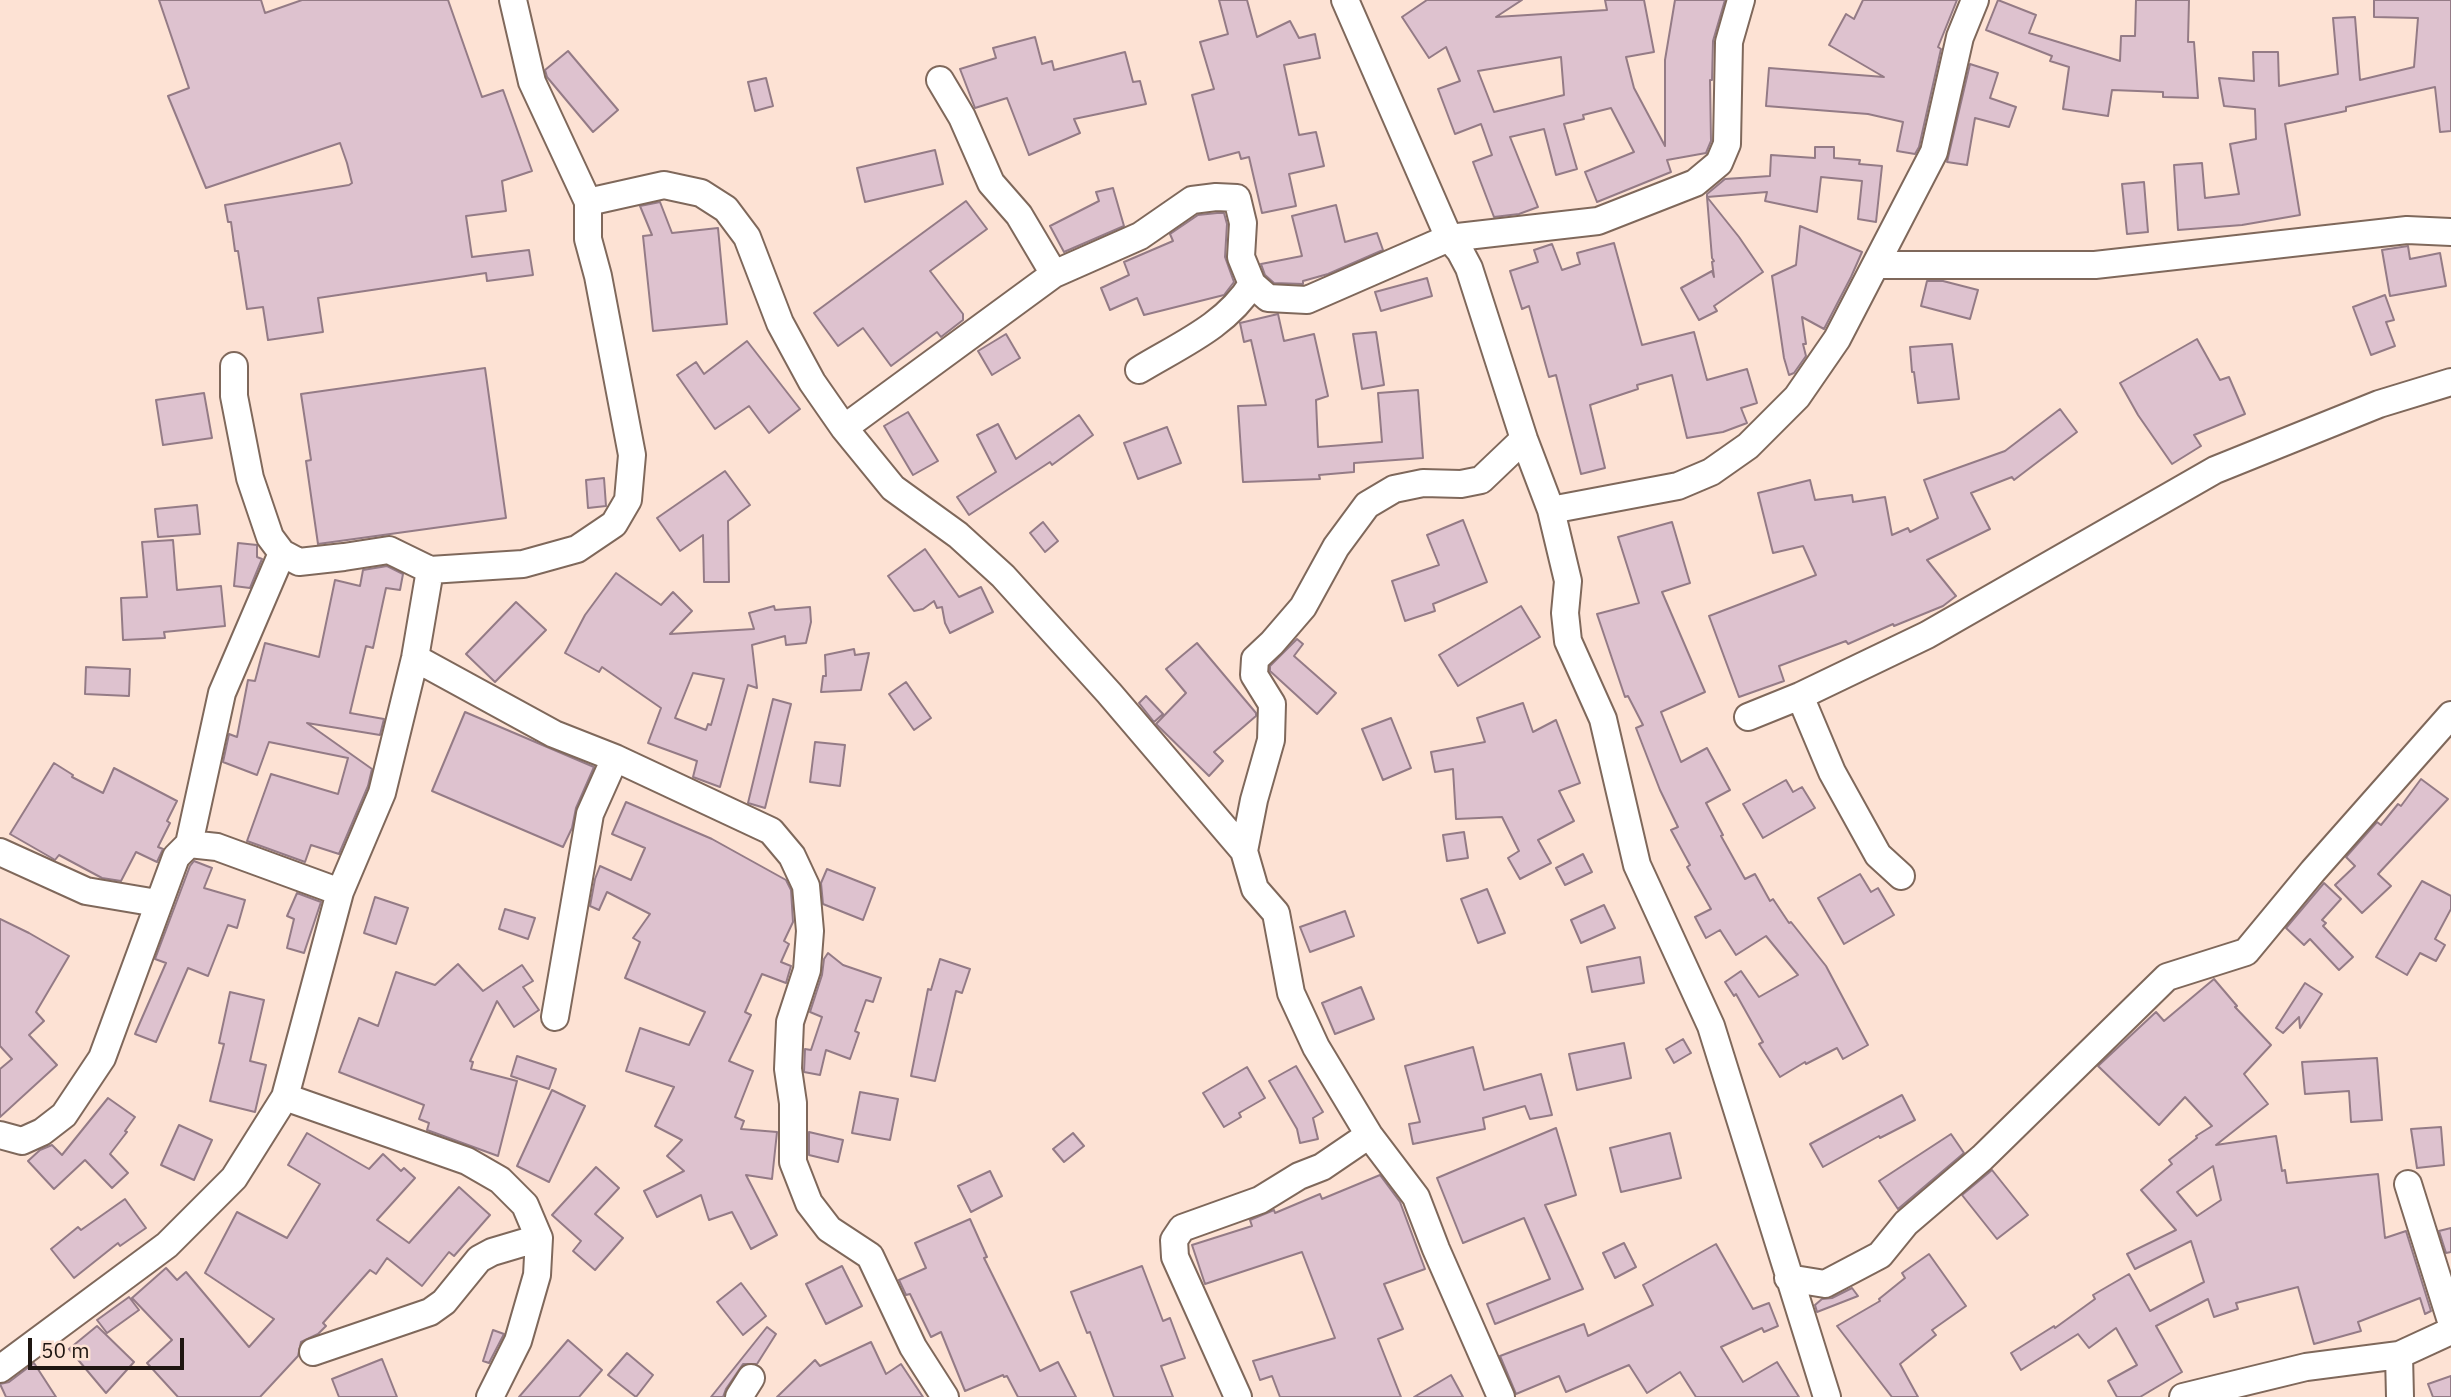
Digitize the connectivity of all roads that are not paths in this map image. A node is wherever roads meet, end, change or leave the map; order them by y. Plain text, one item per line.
1 (513, 0) edge
2 (1346, 0) edge
3 (1741, 0) edge
4 (1975, 0) edge
5 (940, 80) dead end
6 (588, 202) junction
7 (2451, 232) edge
8 (1449, 238) junction
9 (1876, 265) junction
10 (1054, 274) junction
11 (1252, 284) junction
12 (234, 366) dead end
13 (1139, 370) dead end
14 (2451, 382) edge
15 (844, 428) junction
16 (1524, 439) junction
17 (1551, 510) junction
18 (282, 553) junction
19 (430, 570) junction
20 (415, 659) junction
21 (1800, 696) junction
22 (2451, 715) edge
23 (1748, 717) dead end
24 (615, 758) junction
25 (189, 844) junction
26 (1244, 851) junction
27 (0, 852) edge
28 (1901, 876) dead end
29 (340, 892) junction
30 (157, 903) junction
31 (555, 1017) dead end
32 (285, 1097) junction
33 (0, 1135) edge
34 (1369, 1135) junction
35 (2408, 1184) dead end
36 (539, 1238) junction
37 (1788, 1278) junction
38 (2451, 1321) edge
39 (2451, 1331) edge
40 (313, 1352) dead end
41 (2399, 1355) junction
42 (0, 1369) edge
43 (490, 1397) edge
44 (945, 1397) edge
45 (1238, 1397) edge
46 (1501, 1397) edge
47 (1827, 1397) edge
48 (2183, 1397) edge
49 (2400, 1397) edge

1 - 6 street
2 - 8 street
3 - 8 street
4 - 9 street
5 - 10 street
6 - 15 street
6 - 19 street
7 - 9 street
8 - 11 street
8 - 16 street
9 - 17 street
10 - 11 street
10 - 15 street
11 - 13 street
12 - 18 street
14 - 21 street
15 - 26 street
16 - 17 street
16 - 26 street
17 - 37 street
18 - 19 street
18 - 25 street
19 - 20 street
20 - 24 street
20 - 29 street
21 - 23 street
21 - 28 street
22 - 37 street
24 - 31 street
24 - 44 street
25 - 29 street
25 - 30 street
26 - 34 street
27 - 30 street
29 - 32 street
30 - 33 street
32 - 36 street
32 - 42 street
34 - 45 street
34 - 46 street
35 - 38 street
36 - 40 street
36 - 43 street
37 - 47 street
39 - 41 street
41 - 48 street
41 - 49 street

